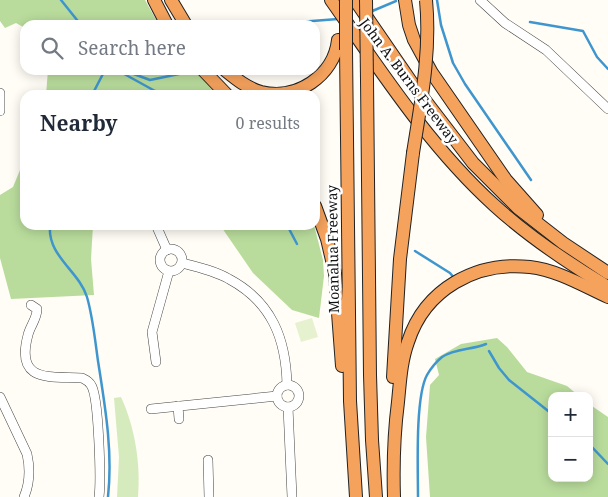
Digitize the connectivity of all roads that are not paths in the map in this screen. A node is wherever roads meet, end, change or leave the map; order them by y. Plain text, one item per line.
1 (154, 0) edge
2 (171, 0) edge
3 (426, 0) edge
4 (480, 0) edge
5 (337, 1) edge
6 (361, 3) edge
7 (406, 5) edge
8 (164, 20) edge
9 (183, 20) edge
10 (342, 45) junction
11 (207, 75) edge
12 (231, 75) edge
13 (221, 90) edge
14 (257, 90) edge
15 (294, 90) edge
16 (0, 93) edge
17 (608, 109) edge
18 (0, 111) edge
19 (320, 220) edge
20 (158, 230) edge
21 (167, 250) junction
22 (182, 263) junction
23 (592, 263) junction
24 (169, 271) junction
25 (608, 273) edge
26 (608, 287) edge
27 (608, 297) edge
28 (31, 305) dead end
29 (156, 362) dead end
30 (287, 385) junction
31 (277, 396) junction
32 (0, 397) edge
33 (178, 406) junction
34 (288, 407) junction
35 (151, 409) dead end
36 (179, 419) dead end
37 (208, 460) dead end
38 (353, 463) junction
39 (24, 497) edge
40 (99, 497) edge
41 (209, 497) edge
42 (292, 497) edge
43 (356, 497) edge
44 (376, 497) edge
45 (393, 497) edge

1 - 8 highway
2 - 9 highway
3 - 45 highway, bridge
4 - 17 street
5 - 10 highway, Moanalua Freeway, bridge
5 - 26 highway, John A. Burns Freeway, bridge
6 - 23 highway, John A. Burns Freeway, bridge
6 - 44 highway, bridge
7 - 23 highway
10 - 15 highway
10 - 38 highway, Moanalua Freeway
11 - 13 highway
12 - 14 highway
16 - 18 street
19 - 38 highway
20 - 21 street
21 - 22 street
21 - 24 street
22 - 24 street
22 - 30 street
23 - 25 highway, John A. Burns Freeway
24 - 29 street
27 - 45 highway
28 - 40 street
30 - 31 street
30 - 34 street
31 - 33 street
31 - 34 street
32 - 39 street
33 - 35 street
33 - 36 street
34 - 42 street
37 - 41 street
38 - 43 highway, Moanalua Freeway

